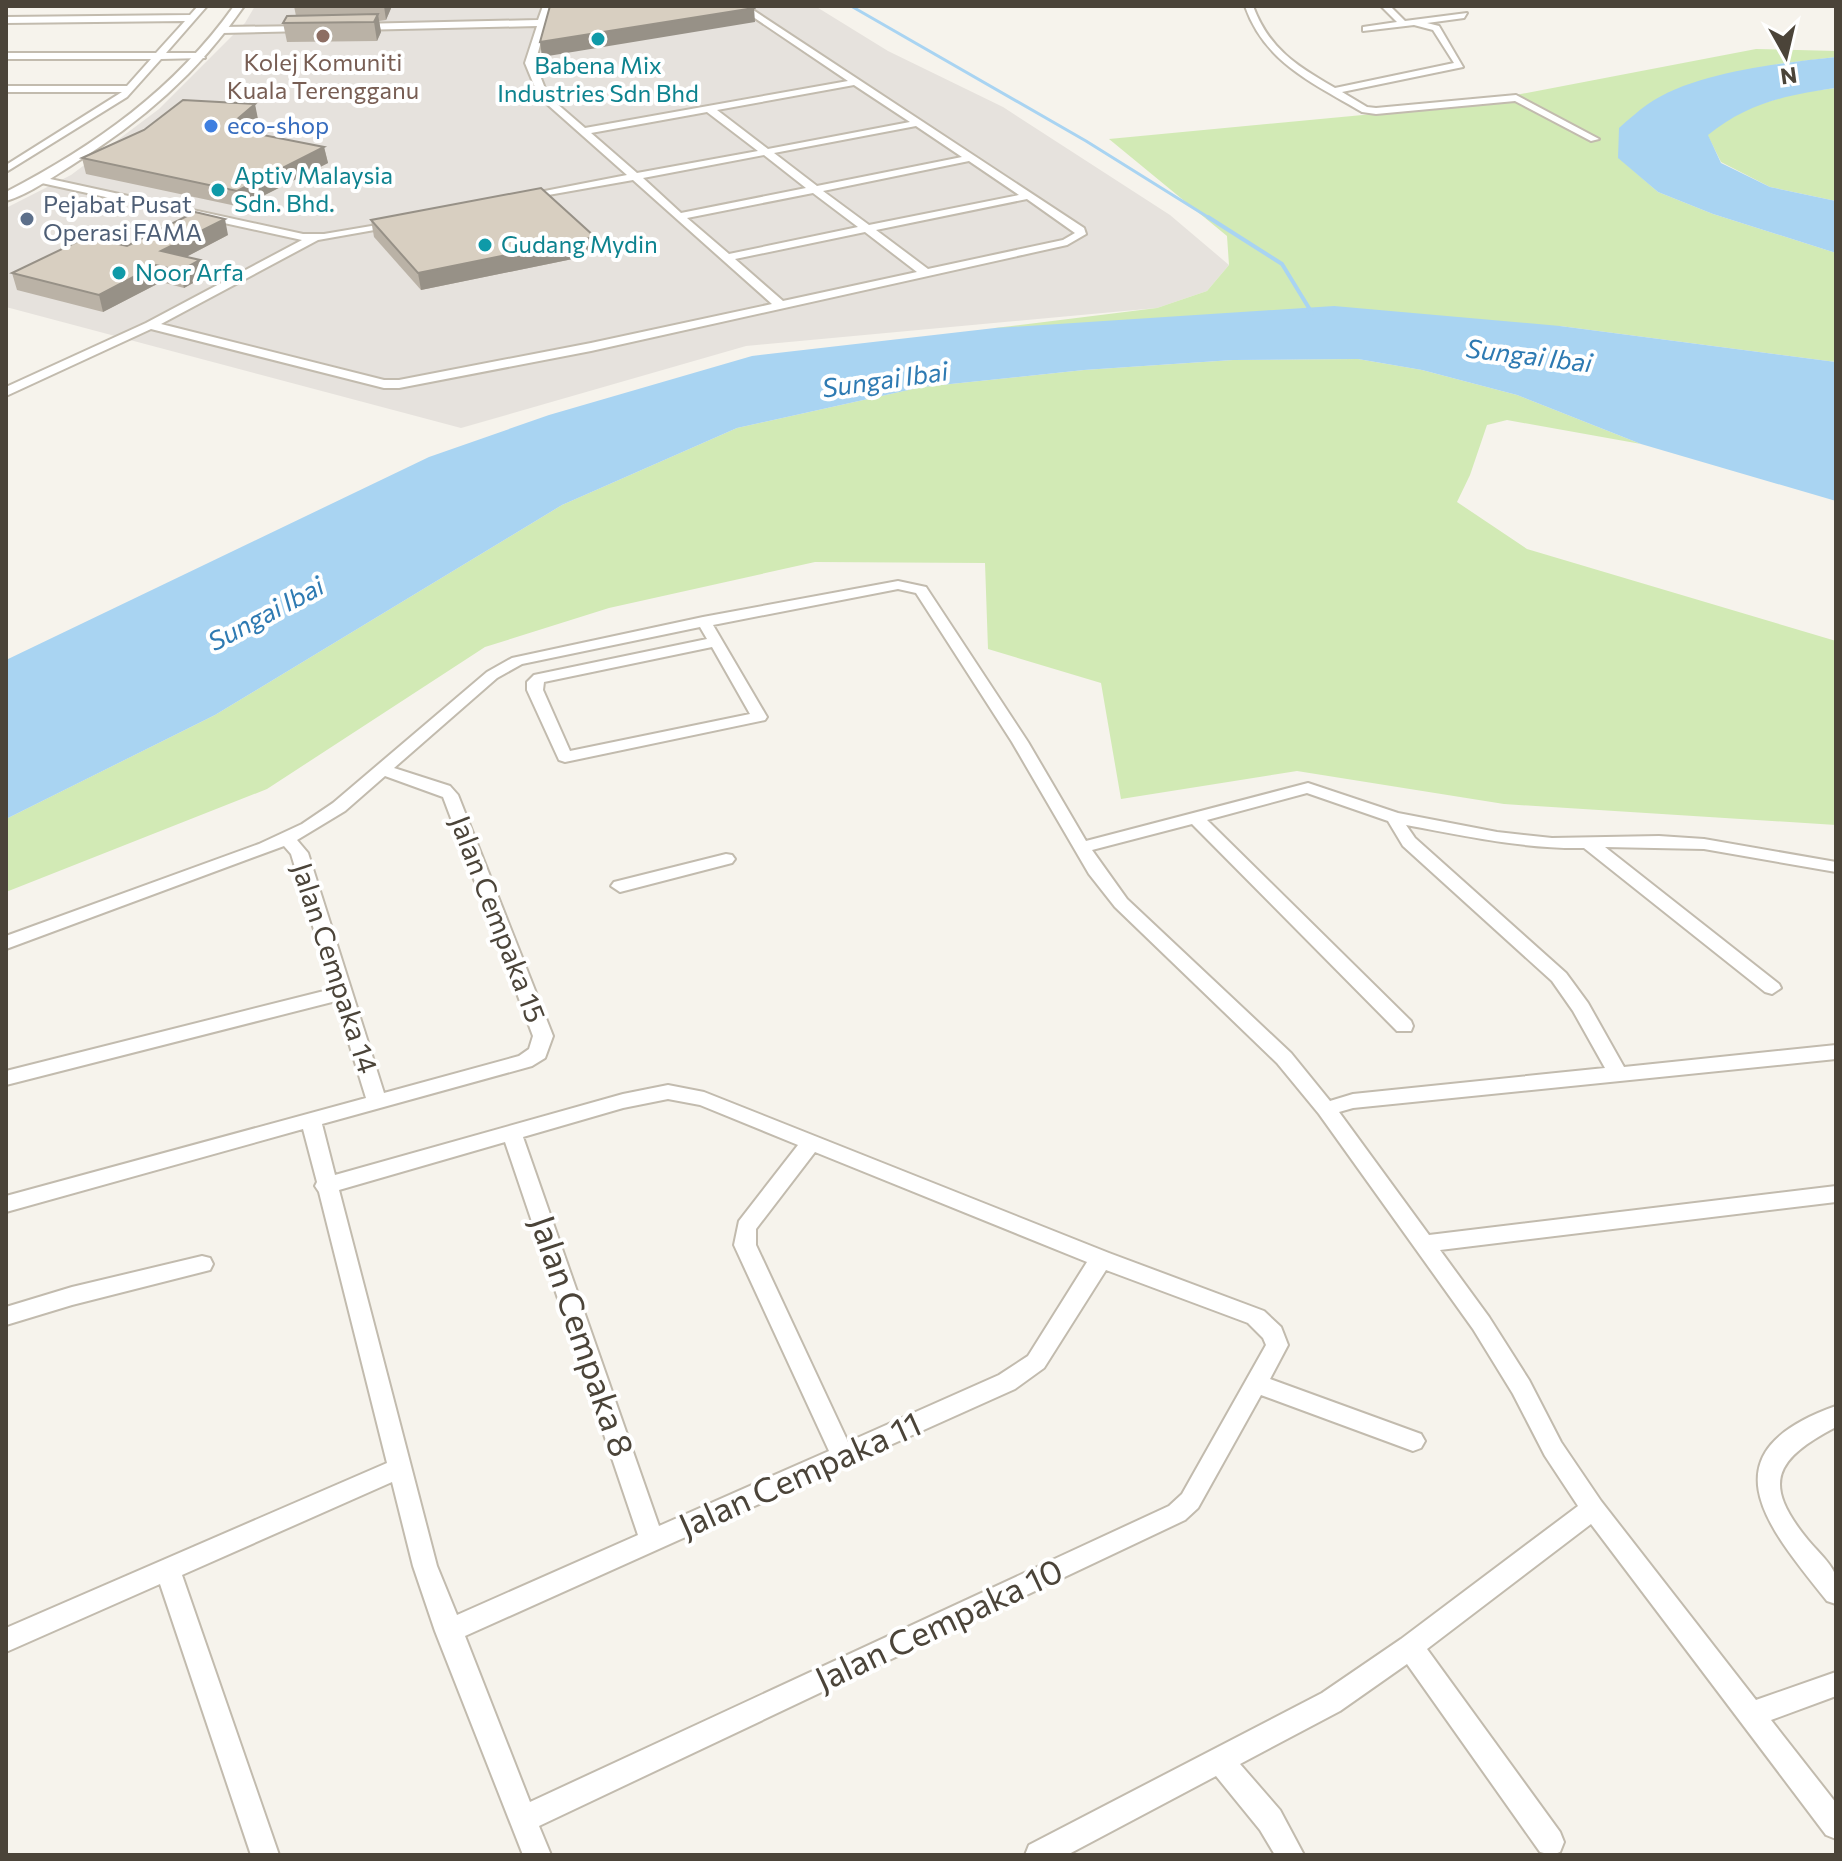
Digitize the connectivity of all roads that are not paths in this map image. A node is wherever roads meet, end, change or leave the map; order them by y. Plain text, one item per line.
1 (24, 6) edge
2 (203, 6) edge
3 (239, 6) edge
4 (547, 6) edge
5 (741, 6) edge
6 (1249, 6) edge
7 (1385, 6) edge
8 (1464, 15) dead end
9 (193, 18) junction
10 (10, 20) edge
11 (1406, 22) junction
12 (542, 23) junction
13 (325, 28) edge
14 (341, 28) edge
15 (1366, 29) dead end
16 (222, 30) junction
17 (6, 31) edge
18 (6, 45) edge
19 (163, 51) junction
20 (6, 56) edge
21 (202, 56) junction
22 (856, 82) junction
23 (6, 89) edge
24 (33, 89) junction
25 (130, 89) junction
26 (1334, 91) junction
27 (19, 97) dead end
28 (709, 109) junction
29 (918, 123) junction
30 (582, 132) junction
31 (1594, 139) dead end
32 (766, 152) junction
33 (971, 158) junction
34 (6, 169) edge
35 (634, 177) junction
36 (41, 180) junction
37 (815, 189) junction
38 (1028, 196) junction
39 (6, 197) edge
40 (509, 201) edge
41 (680, 216) junction
42 (409, 221) edge
43 (867, 229) junction
44 (314, 238) junction
45 (729, 257) junction
46 (924, 272) junction
47 (779, 304) junction
48 (150, 325) junction
49 (6, 392) edge
50 (703, 621) junction
51 (717, 641) junction
52 (382, 770) junction
53 (1196, 818) junction
54 (1395, 818) junction
55 (287, 838) junction
56 (1589, 843) junction
57 (1083, 847) junction
58 (726, 859) dead end
59 (1836, 867) edge
60 (620, 886) dead end
61 (6, 943) edge
62 (1772, 988) dead end
63 (343, 993) junction
64 (1404, 1026) dead end
65 (1836, 1052) edge
66 (1617, 1072) junction
67 (6, 1078) edge
68 (377, 1102) junction
69 (1326, 1109) junction
70 (313, 1128) junction
71 (512, 1133) junction
72 (811, 1142) junction
73 (323, 1174) junction
74 (1836, 1194) edge
75 (6, 1204) edge
76 (1425, 1244) junction
77 (1101, 1259) junction
78 (202, 1264) dead end
79 (6, 1316) edge
80 (1256, 1383) junction
81 (1836, 1416) edge
82 (1413, 1441) dead end
83 (843, 1456) junction
84 (399, 1468) junction
85 (1593, 1508) junction
86 (652, 1540) junction
87 (168, 1571) junction
88 (1836, 1593) edge
89 (448, 1631) junction
90 (6, 1640) edge
91 (1410, 1647) junction
92 (1836, 1684) edge
93 (1750, 1715) junction
94 (1221, 1761) junction
95 (522, 1820) junction
96 (1836, 1825) edge
97 (1550, 1842) dead end
98 (1045, 1854) edge
99 (265, 1855) edge
100 (537, 1855) edge
101 (1290, 1855) edge

1 - 10 street
2 - 9 street
3 - 16 street
4 - 12 street
5 - 22 street
6 - 26 street
7 - 11 street
8 - 11 street
9 - 10 street
9 - 19 street
10 - 17 street
11 - 15 street
11 - 26 street
12 - 14 street
12 - 30 street
13 - 16 street
16 - 21 street
18 - 19 street
19 - 20 street
19 - 21 street
19 - 25 street
21 - 36 street
22 - 28 street
22 - 29 street
23 - 24 street
24 - 25 street
24 - 27 street
25 - 34 street
26 - 31 street
28 - 30 street
28 - 32 street
29 - 32 street
29 - 33 street
30 - 35 street
32 - 35 street
32 - 37 street
33 - 37 street
33 - 38 street
35 - 40 street
35 - 41 street
36 - 39 street
36 - 44 street
37 - 41 street
37 - 43 street
38 - 43 street
38 - 46 street
41 - 45 street
42 - 44 street
43 - 45 street
43 - 46 street
44 - 48 street
45 - 47 street
46 - 47 street
47 - 48 street
48 - 49 street
50 - 51 street
50 - 52 street
50 - 57 street
51 - 51 street
52 - 55 street
52 - 68 street, Jalan Cempaka 15
53 - 54 street
53 - 57 street
53 - 64 street
54 - 56 street
54 - 66 street
55 - 61 street
55 - 63 street, Jalan Cempaka 14
56 - 59 street
56 - 62 street
57 - 69 street
58 - 60 street
63 - 67 street
63 - 68 street, Jalan Cempaka 14
65 - 66 street
66 - 69 street
68 - 70 street
69 - 76 street
70 - 73 street
70 - 75 street
71 - 72 street
71 - 73 street
71 - 86 street, Jalan Cempaka 8
72 - 77 street
72 - 83 street
73 - 84 street
74 - 76 street
76 - 85 street
77 - 80 street, Jalan Cempaka 10
77 - 83 street, Jalan Cempaka 11
78 - 79 street
80 - 82 street
80 - 95 street, Jalan Cempaka 10
81 - 88 street
83 - 86 street, Jalan Cempaka 11
84 - 87 street
84 - 89 street
85 - 91 street
85 - 93 street
86 - 89 street, Jalan Cempaka 11
87 - 90 street
87 - 99 street
89 - 95 street
91 - 94 street
91 - 97 street
92 - 93 street
93 - 96 street
94 - 98 street
94 - 101 street
95 - 100 street

